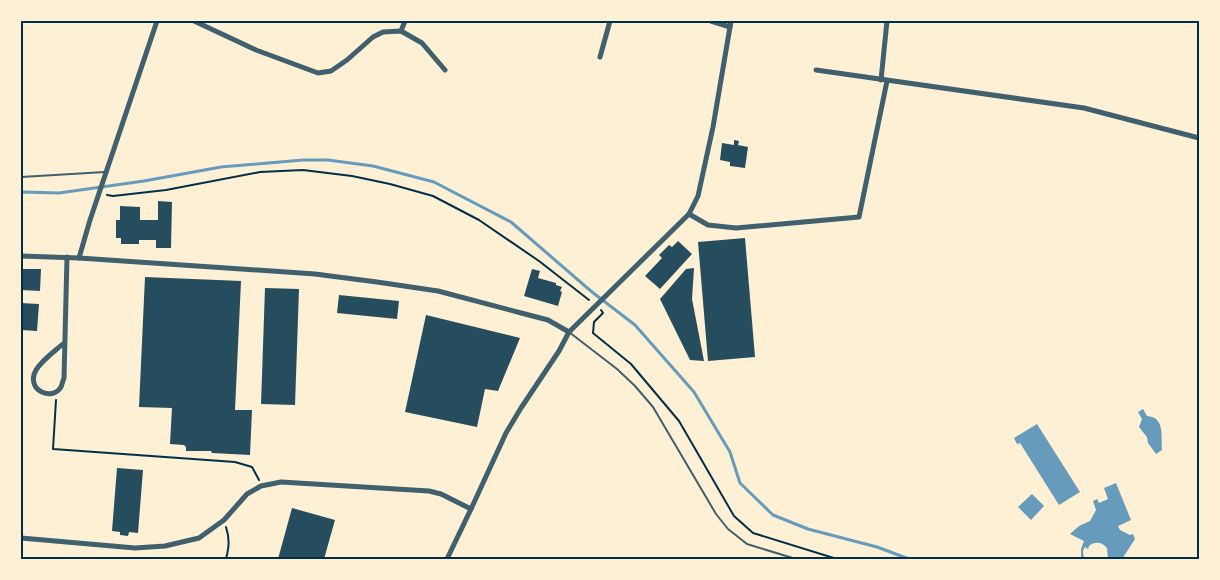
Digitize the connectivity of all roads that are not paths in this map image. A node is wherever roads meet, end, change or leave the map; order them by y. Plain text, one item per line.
1 (157, 21) edge
2 (194, 21) edge
3 (405, 21) edge
4 (610, 21) edge
5 (711, 21) edge
6 (887, 21) edge
7 (730, 24) edge
8 (401, 31) junction
9 (600, 57) dead end
10 (445, 70) dead end
11 (816, 70) dead end
12 (884, 80) junction
13 (1199, 138) edge
14 (105, 172) junction
15 (21, 177) edge
16 (689, 214) junction
17 (21, 256) edge
18 (67, 257) junction
19 (79, 258) junction
20 (569, 332) junction
21 (63, 343) junction
22 (471, 509) junction
23 (21, 538) edge
24 (447, 559) edge
25 (796, 559) edge

1 - 14 street
2 - 8 street
3 - 8 street
4 - 9 street
5 - 7 street
6 - 12 street
7 - 16 street
8 - 10 street
11 - 12 street
12 - 13 street
12 - 16 street
14 - 15 lane
14 - 19 street
16 - 20 street
17 - 18 street
18 - 19 street
18 - 21 street
19 - 20 street
20 - 22 street
20 - 25 lane
21 - 21 street
22 - 23 street
22 - 24 street

